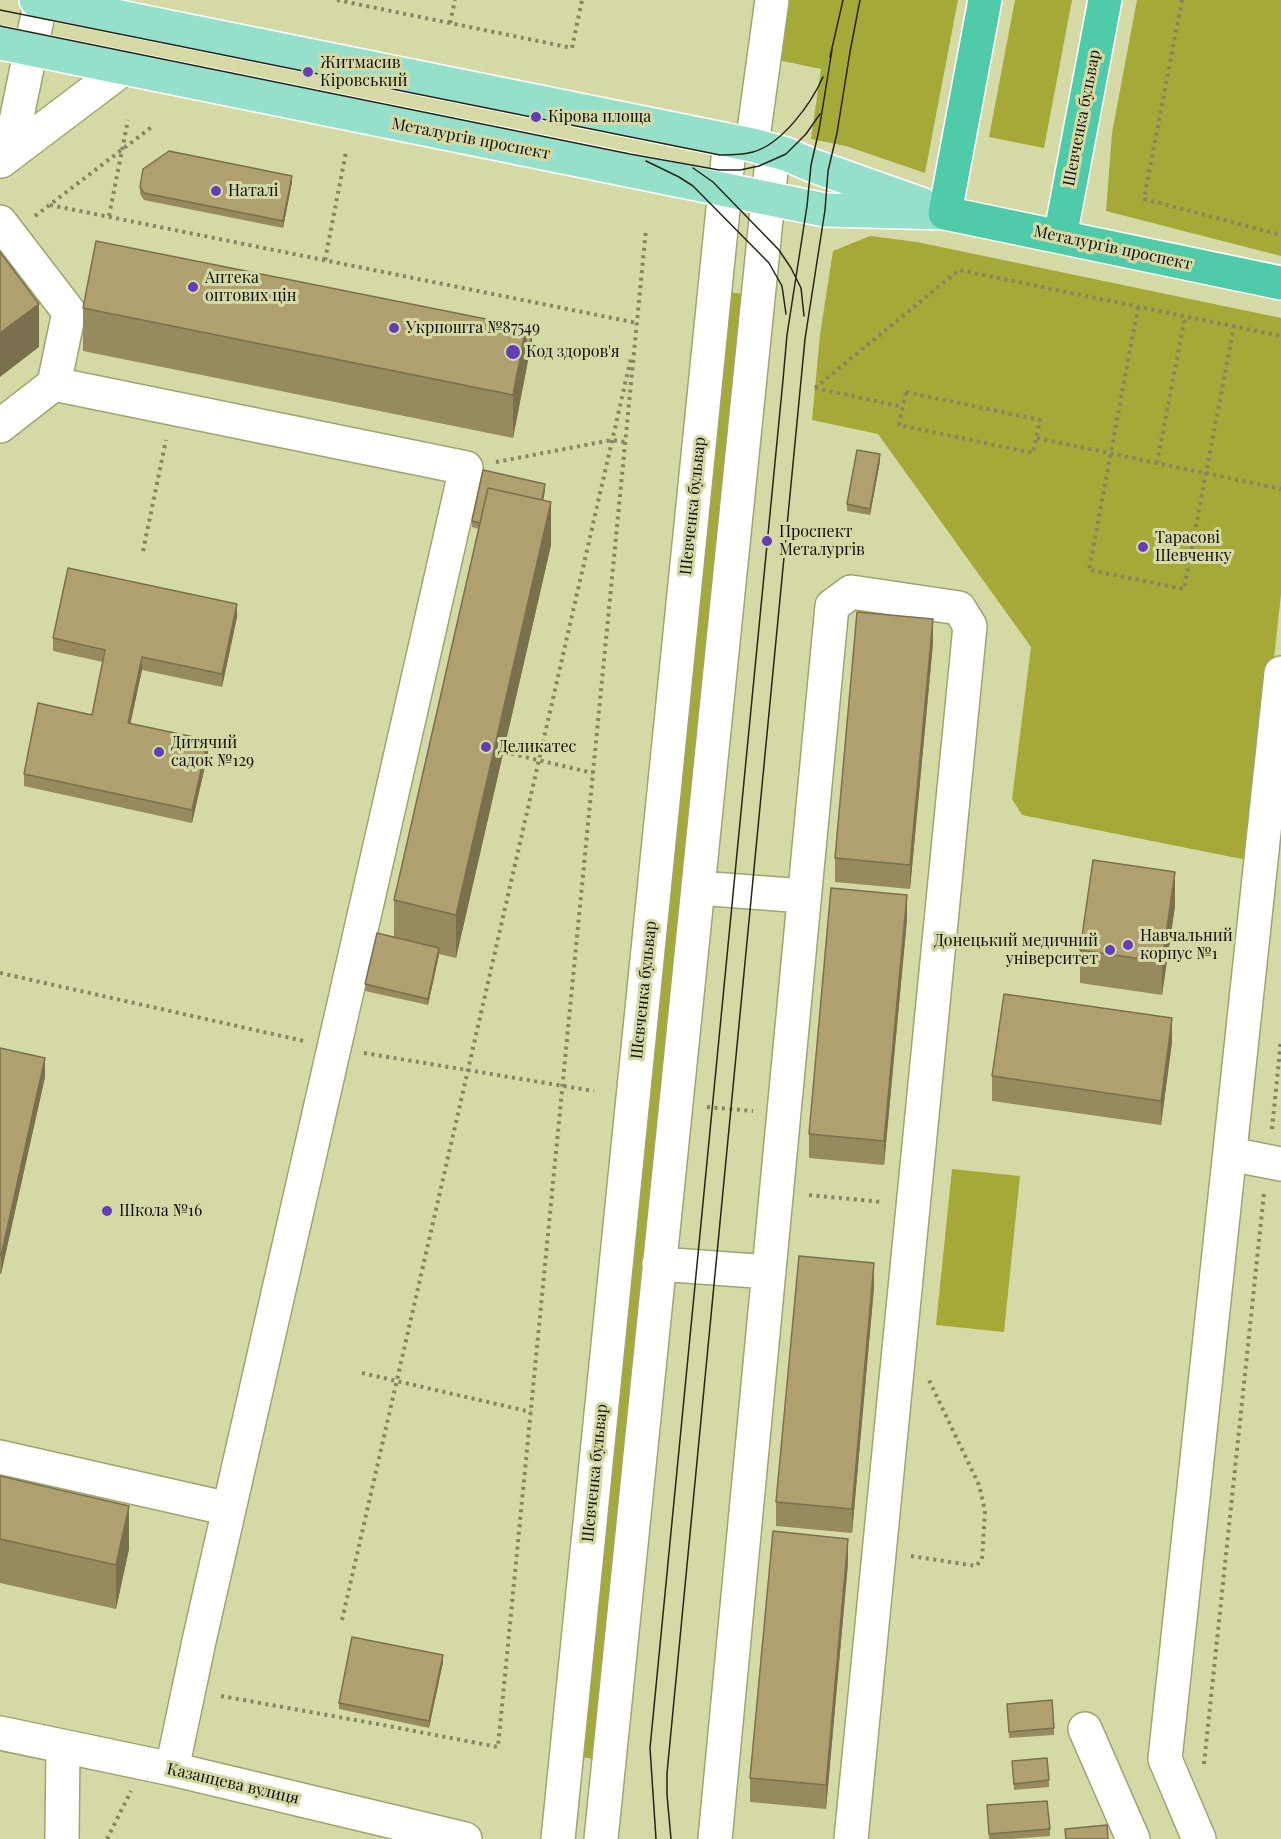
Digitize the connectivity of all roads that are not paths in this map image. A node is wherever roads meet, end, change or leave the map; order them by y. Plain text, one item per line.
1 (39, 0) edge
2 (772, 0) edge
3 (985, 0) edge
4 (1105, 0) edge
5 (15, 46) edge
6 (124, 68) junction
7 (752, 145) junction
8 (4, 159) edge
9 (725, 190) junction
10 (767, 198) junction
11 (945, 213) junction
12 (5, 228) edge
13 (1060, 237) junction
14 (1281, 283) edge
15 (54, 384) junction
16 (0, 426) edge
17 (1281, 673) edge
18 (698, 888) junction
19 (804, 896) junction
20 (1230, 1154) junction
21 (1275, 1163) edge
22 (659, 1264) junction
23 (769, 1272) junction
24 (0, 1457) edge
25 (229, 1509) junction
26 (1085, 1730) dead end
27 (0, 1733) edge
28 (63, 1747) junction
29 (172, 1769) junction
30 (62, 1839) edge
31 (465, 1839) edge
32 (558, 1839) edge
33 (601, 1839) edge
34 (715, 1839) edge
35 (851, 1839) edge
36 (1133, 1839) edge
37 (1199, 1839) edge

1 - 5 street
1 - 7 main road, Металургів проспект
2 - 7 street
3 - 11 highway
4 - 13 highway, Шевченка бульвар
5 - 6 main road, Металургів проспект
5 - 8 street
6 - 8 street
6 - 9 main road, Металургів проспект
7 - 9 street, Шевченка бульвар
7 - 10 street
7 - 11 main road, Металургів проспект
9 - 10 main road, Металургів проспект
9 - 32 street, Шевченка бульвар
10 - 11 main road, Металургів проспект
10 - 18 street
11 - 13 highway, Металургів проспект
12 - 15 street
13 - 14 highway, Металургів проспект
15 - 16 street
15 - 25 street
17 - 20 street
18 - 19 street
18 - 22 street
19 - 23 street
19 - 35 street
20 - 21 street
20 - 37 street
22 - 23 street
22 - 33 street
23 - 34 street
24 - 25 street
25 - 29 street
26 - 36 street
27 - 28 street, Казанцева вулиця
28 - 29 street, Казанцева вулиця
28 - 30 street
29 - 31 street, Казанцева вулиця

